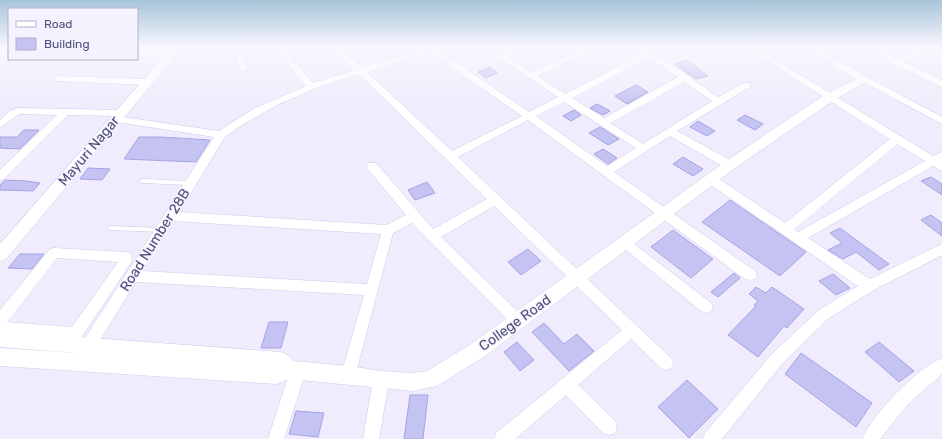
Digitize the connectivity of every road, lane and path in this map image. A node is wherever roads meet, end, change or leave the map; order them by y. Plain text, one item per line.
1 (160, 67) edge
2 (295, 67) edge
3 (357, 67) edge
4 (368, 67) edge
5 (459, 67) edge
6 (519, 67) edge
7 (548, 67) edge
8 (623, 67) edge
9 (668, 67) edge
10 (782, 67) edge
11 (845, 67) edge
12 (908, 67) edge
13 (360, 70) junction
14 (531, 75) junction
15 (684, 77) junction
16 (58, 79) dead end
17 (866, 79) junction
18 (148, 82) junction
19 (942, 84) edge
20 (747, 85) dead end
21 (311, 86) junction
22 (565, 97) junction
23 (830, 97) junction
24 (718, 101) junction
25 (65, 112) junction
26 (118, 116) junction
27 (529, 116) junction
28 (942, 121) edge
29 (604, 122) junction
30 (0, 124) edge
31 (670, 132) junction
32 (221, 135) junction
33 (897, 139) junction
34 (643, 148) junction
35 (449, 157) junction
36 (939, 162) edge
37 (730, 165) junction
38 (372, 166) dead end
39 (606, 172) junction
40 (0, 176) edge
41 (712, 180) junction
42 (142, 181) dead end
43 (190, 184) junction
44 (495, 200) junction
45 (665, 214) junction
46 (170, 216) junction
47 (415, 218) junction
48 (111, 228) dead end
49 (786, 229) junction
50 (161, 230) junction
51 (388, 230) junction
52 (432, 236) junction
53 (798, 238) junction
54 (625, 243) junction
55 (942, 249) edge
56 (0, 255) edge
57 (750, 275) dead end
58 (132, 276) junction
59 (576, 279) junction
60 (869, 286) junction
61 (371, 290) junction
62 (706, 307) dead end
63 (0, 321) edge
64 (518, 321) junction
65 (0, 328) edge
66 (631, 331) junction
67 (37, 337) junction
68 (0, 339) edge
69 (89, 346) junction
70 (0, 357) edge
71 (22, 358) junction
72 (79, 362) junction
73 (666, 363) dead end
74 (942, 365) edge
75 (293, 370) junction
76 (349, 375) junction
77 (382, 380) junction
78 (567, 385) junction
79 (609, 427) dead end
80 (276, 439) edge
81 (372, 439) edge
82 (502, 439) edge
83 (711, 439) edge
84 (870, 439) edge

1 - 18 street, Mayuri Nagar
2 - 21 street
3 - 13 street
4 - 13 street
5 - 27 street
6 - 14 street
7 - 14 street
8 - 22 street
9 - 15 street
10 - 23 street
11 - 17 street
12 - 19 street
13 - 21 street
13 - 35 street
14 - 22 street
15 - 24 street
15 - 29 street
16 - 18 street
17 - 23 street, College Road
17 - 28 street
18 - 26 street, Mayuri Nagar
20 - 24 street
21 - 32 street
22 - 27 street
22 - 29 street
23 - 33 street
23 - 37 street, College Road
24 - 31 street
25 - 26 street
25 - 30 street
25 - 40 street
26 - 32 street
26 - 56 street, Mayuri Nagar
27 - 35 street
27 - 39 street
29 - 34 street
31 - 34 street
31 - 37 street
32 - 43 street, Road Number 28B
33 - 36 street
33 - 49 street
34 - 39 street
35 - 44 street
36 - 53 street
37 - 41 street, College Road
38 - 47 street
39 - 45 street
41 - 45 street, College Road
41 - 49 street
42 - 43 lane
43 - 46 street, Road Number 28B
44 - 52 street
44 - 59 street
45 - 54 street, College Road
45 - 57 street
46 - 50 street, Road Number 28B
46 - 51 street
47 - 51 street
47 - 52 street
48 - 50 lane
49 - 53 street
50 - 58 street, Road Number 28B
51 - 61 street
52 - 64 street
53 - 60 street
54 - 59 street, College Road
54 - 62 street
55 - 60 street
58 - 61 street
58 - 69 street, Road Number 28B
59 - 64 street, College Road
59 - 66 street
60 - 83 street
61 - 76 street
63 - 67 street
64 - 77 street, College Road
65 - 67 street
66 - 73 street
66 - 78 street
67 - 68 street
67 - 69 street
67 - 71 street
69 - 72 street, Road Number 28B
69 - 75 street
70 - 71 street
71 - 72 street
72 - 75 street
74 - 84 street
75 - 76 street, College Road
75 - 80 street
76 - 77 street, College Road
77 - 81 street
78 - 79 street
78 - 82 street

